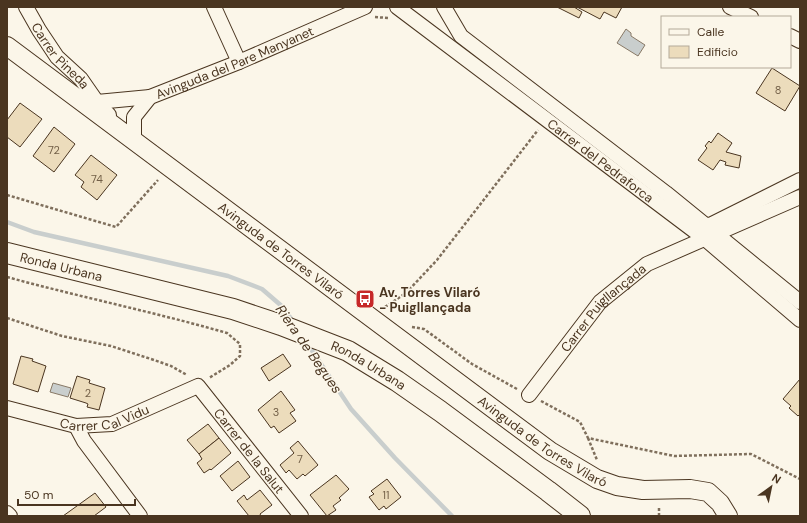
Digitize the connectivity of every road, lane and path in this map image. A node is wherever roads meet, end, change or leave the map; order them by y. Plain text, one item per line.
1 (26, 7) edge
2 (214, 7) edge
3 (365, 7) edge
4 (397, 7) edge
5 (444, 7) edge
6 (730, 7) edge
7 (749, 16) edge
8 (7, 46) edge
9 (239, 62) junction
10 (150, 97) junction
11 (97, 102) junction
12 (547, 119) junction
13 (134, 141) junction
14 (169, 168) junction
15 (800, 180) edge
16 (7, 195) edge
17 (800, 197) edge
18 (704, 235) junction
19 (7, 253) edge
20 (7, 277) edge
21 (800, 302) edge
22 (367, 316) junction
23 (7, 318) edge
24 (800, 320) edge
25 (409, 326) dead end
26 (198, 386) junction
27 (529, 395) junction
28 (7, 408) edge
29 (76, 426) junction
30 (588, 438) junction
31 (598, 464) dead end
32 (800, 479) edge
33 (7, 513) edge
34 (10, 516) edge
35 (140, 516) edge
36 (301, 516) edge
37 (580, 516) edge
38 (728, 516) edge

1 - 11 street, Carrer Pineda
2 - 9 street
3 - 9 street, Avinguda del Pare Manyanet
4 - 12 street, Carrer del Pedraforca
5 - 18 street, Carrer del Pedraforca
6 - 7 street
8 - 13 street, Avinguda de Torres Vilaró
9 - 10 street, Avinguda del Pare Manyanet
10 - 11 street, Carrer Pineda
10 - 13 street, Avinguda del Pare Manyanet
11 - 13 street, Carrer Pineda
12 - 18 street, Carrer del Pedraforca
12 - 22 path
13 - 14 street, Avinguda de Torres Vilaró
14 - 16 path
14 - 22 street, Avinguda de Torres Vilaró
15 - 18 street, Carrer Puigllançada
17 - 18 street, Carrer Puigllançada
18 - 21 street, Carrer del Pedraforca
18 - 24 street, Carrer del Pedraforca
18 - 27 street, Carrer Puigllançada
19 - 37 main road, Ronda Urbana
20 - 26 path
22 - 38 street, Avinguda de Torres Vilaró
23 - 26 path
25 - 27 path
26 - 29 street, Carrer Cal Vidu
26 - 36 street, Carrer de la Salut
27 - 30 path
28 - 29 street, Carrer Cal Vidu
29 - 35 street
30 - 31 path
30 - 32 path
33 - 34 street

